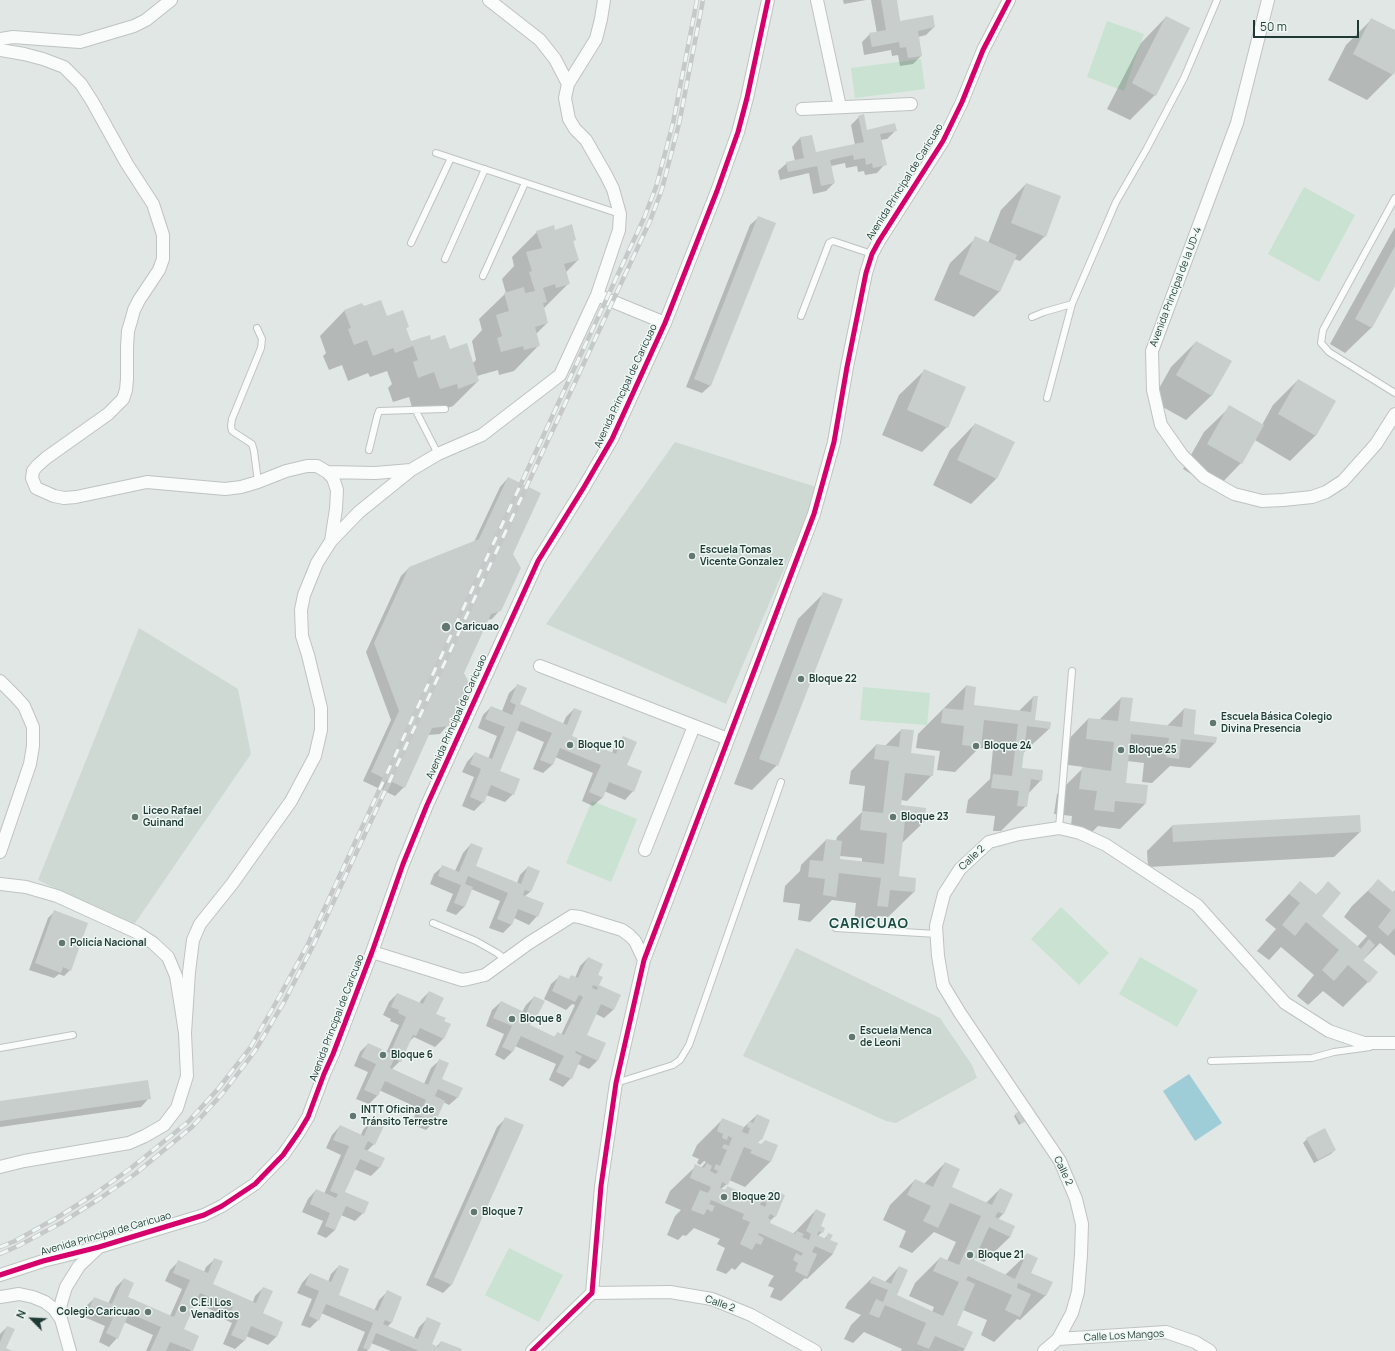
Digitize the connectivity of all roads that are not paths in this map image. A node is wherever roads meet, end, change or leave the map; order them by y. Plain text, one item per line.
1 (171, 0) edge
2 (489, 0) edge
3 (604, 0) edge
4 (768, 0) edge
5 (817, 0) edge
6 (1008, 0) edge
7 (1217, 0) edge
8 (1268, 0) edge
9 (0, 39) edge
10 (0, 50) edge
11 (568, 84) junction
12 (911, 104) dead end
13 (840, 108) junction
14 (802, 109) dead end
15 (436, 153) dead end
16 (451, 158) junction
17 (485, 170) junction
18 (525, 183) junction
19 (1395, 198) edge
20 (620, 214) junction
21 (411, 243) dead end
22 (872, 254) junction
23 (445, 259) dead end
24 (483, 276) dead end
25 (597, 295) junction
26 (1072, 304) junction
27 (801, 316) dead end
28 (1032, 317) dead end
29 (665, 324) junction
30 (257, 328) dead end
31 (1395, 393) edge
32 (1047, 398) dead end
33 (445, 409) dead end
34 (416, 411) junction
35 (1395, 414) edge
36 (369, 450) dead end
37 (438, 454) junction
38 (411, 470) junction
39 (328, 472) junction
40 (258, 482) junction
41 (330, 541) junction
42 (540, 666) dead end
43 (1072, 671) dead end
44 (0, 681) edge
45 (694, 726) junction
46 (728, 739) junction
47 (781, 782) dead end
48 (1059, 828) junction
49 (645, 850) dead end
50 (0, 852) edge
51 (0, 884) edge
52 (433, 923) dead end
53 (836, 928) dead end
54 (937, 934) junction
55 (372, 952) junction
56 (505, 960) junction
57 (644, 960) junction
58 (185, 1033) junction
59 (73, 1035) dead end
60 (1395, 1043) edge
61 (0, 1048) edge
62 (1211, 1061) dead end
63 (616, 1083) junction
64 (0, 1167) edge
65 (98, 1247) junction
66 (0, 1275) edge
67 (592, 1293) junction
68 (0, 1297) edge
69 (61, 1319) junction
70 (1058, 1339) junction
71 (811, 1350) edge
72 (70, 1351) edge
73 (532, 1351) edge
74 (1044, 1351) edge
75 (1210, 1351) edge

1 - 9 street
2 - 11 street
3 - 11 street
4 - 29 street, Avenida Principal de Caricuao
5 - 13 street
6 - 22 street, Avenida Principal de Caricuao
7 - 26 lane
8 - 35 street, Avenida Principal de la UD-4
10 - 40 street
11 - 20 street
12 - 13 street
13 - 14 street
15 - 16 lane
16 - 17 lane
16 - 21 lane
17 - 18 lane
17 - 23 lane
18 - 20 lane
18 - 24 lane
19 - 31 lane
20 - 25 street
22 - 27 lane
22 - 46 street, Avenida Principal de Caricuao
25 - 29 street
25 - 37 street
26 - 28 lane
26 - 32 lane
29 - 55 street, Avenida Principal de Caricuao
30 - 40 lane
33 - 34 lane
34 - 36 lane
34 - 37 lane
37 - 38 street
38 - 39 street
38 - 41 street
39 - 40 street
39 - 41 street
41 - 58 street
42 - 45 street
43 - 48 lane
44 - 50 street
45 - 46 street
45 - 49 street
46 - 57 street, Avenida Principal de Caricuao
47 - 63 lane
48 - 54 street, Calle 2
48 - 60 street, Calle 2
51 - 58 street
52 - 56 lane
53 - 54 lane
54 - 70 street, Calle 2
55 - 56 street
55 - 65 street, Avenida Principal de Caricuao
56 - 57 street
57 - 63 street, Avenida Principal de Caricuao
58 - 64 street
59 - 61 lane
60 - 62 lane
63 - 67 street, Avenida Principal de Caricuao
65 - 66 street, Avenida Principal de Caricuao
65 - 69 street, Avenida Principal de Caricuao
67 - 71 street, Calle 2
67 - 73 street
68 - 69 street, Avenida Principal de Caricuao
69 - 72 street, Avenida Principal de Caricuao
70 - 74 street, Calle 2
70 - 75 street, Calle Los Mangos

